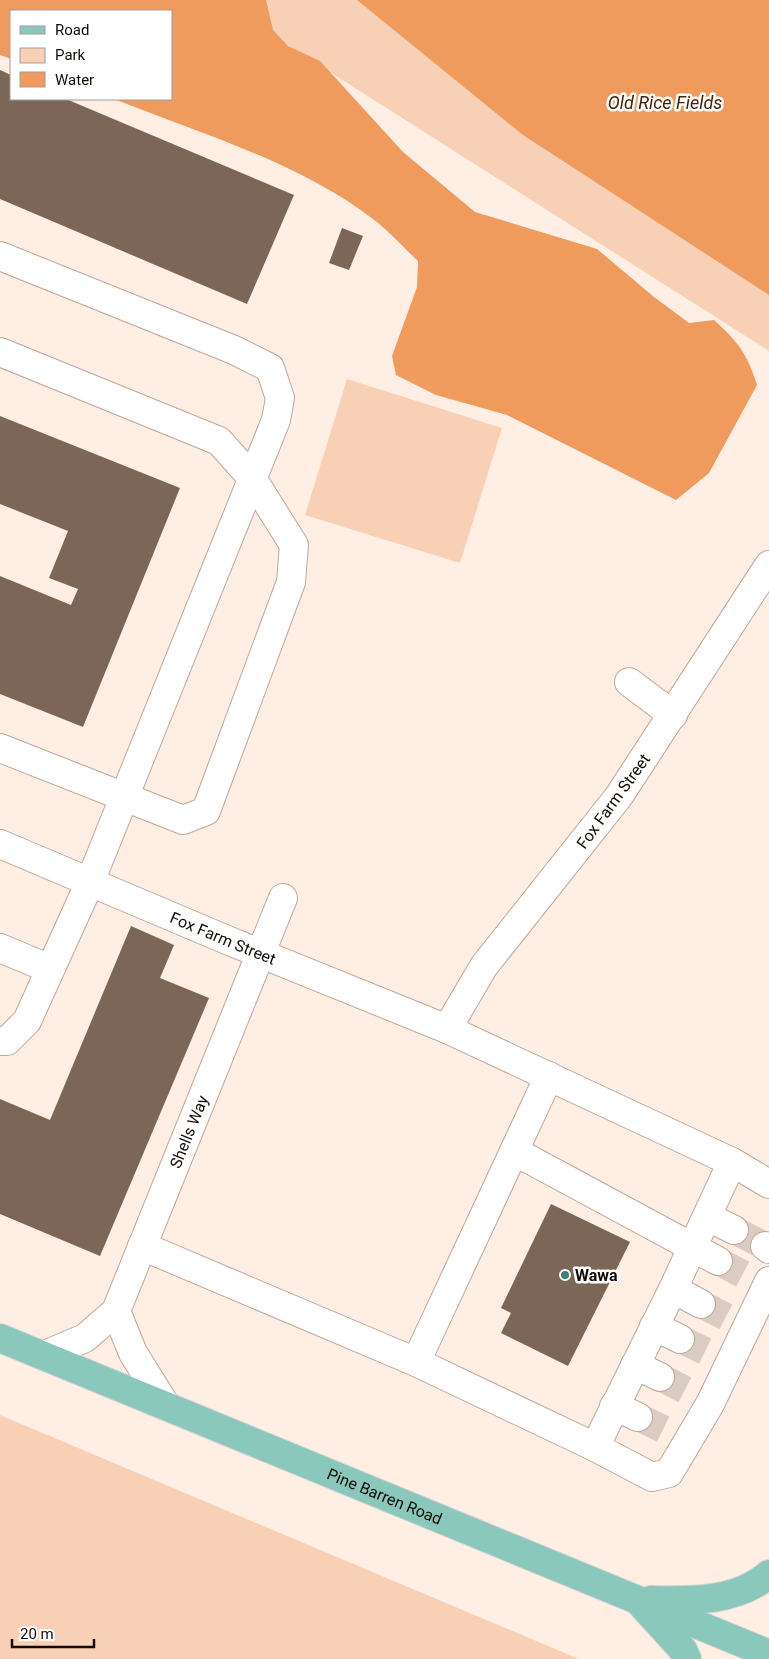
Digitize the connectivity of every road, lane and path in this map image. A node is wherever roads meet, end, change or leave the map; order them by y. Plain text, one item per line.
1 (0, 256) edge
2 (0, 352) edge
3 (252, 478) junction
4 (769, 565) edge
5 (629, 682) dead end
6 (673, 714) junction
7 (0, 748) edge
8 (124, 798) junction
9 (0, 844) edge
10 (90, 882) junction
11 (283, 898) dead end
12 (0, 948) edge
13 (259, 953) junction
14 (50, 969) junction
15 (447, 1029) junction
16 (0, 1041) edge
17 (549, 1076) junction
18 (514, 1151) junction
19 (732, 1162) junction
20 (769, 1184) edge
21 (708, 1217) junction
22 (734, 1230) tunnel mouth
23 (142, 1246) junction
24 (692, 1248) junction
25 (718, 1262) tunnel mouth
26 (761, 1281) edge
27 (673, 1289) junction
28 (701, 1304) tunnel mouth
29 (116, 1311) junction
30 (654, 1326) junction
31 (0, 1338) edge
32 (680, 1339) tunnel mouth
33 (45, 1355) junction
34 (416, 1362) junction
35 (635, 1365) junction
36 (660, 1377) tunnel mouth
37 (166, 1406) junction
38 (614, 1406) junction
39 (638, 1417) tunnel mouth
40 (594, 1447) junction
41 (769, 1574) edge
42 (637, 1600) junction
43 (764, 1650) edge
44 (687, 1659) edge

1 - 3 lane
2 - 3 lane
3 - 8 lane
3 - 8 lane
4 - 6 lane, Fox Farm Street
5 - 6 lane
6 - 15 lane, Fox Farm Street
7 - 8 lane
8 - 10 lane
9 - 10 lane, Fox Farm Street
10 - 13 lane, Fox Farm Street
10 - 14 lane
11 - 13 lane, Shells Way
12 - 14 lane
13 - 15 lane, Fox Farm Street
13 - 23 lane, Shells Way
14 - 16 lane
15 - 17 lane, Fox Farm Street
17 - 18 lane
17 - 19 lane, Fox Farm Street
18 - 24 lane
18 - 34 lane
19 - 20 lane, Fox Farm Street
19 - 21 lane
21 - 22 lane
21 - 24 lane
23 - 29 lane, Shells Way
23 - 34 lane
24 - 25 lane
24 - 27 lane
26 - 40 lane
27 - 28 lane
27 - 30 lane
29 - 33 lane, Shells Way
29 - 37 lane
30 - 32 lane
30 - 35 lane
31 - 33 main road, Pine Barren Road
33 - 37 main road, Pine Barren Road
34 - 40 lane
35 - 36 lane
35 - 38 lane
37 - 42 main road, Pine Barren Road
38 - 39 lane
38 - 40 lane
41 - 42 main road
42 - 43 main road, Pine Barren Road
42 - 44 main road

